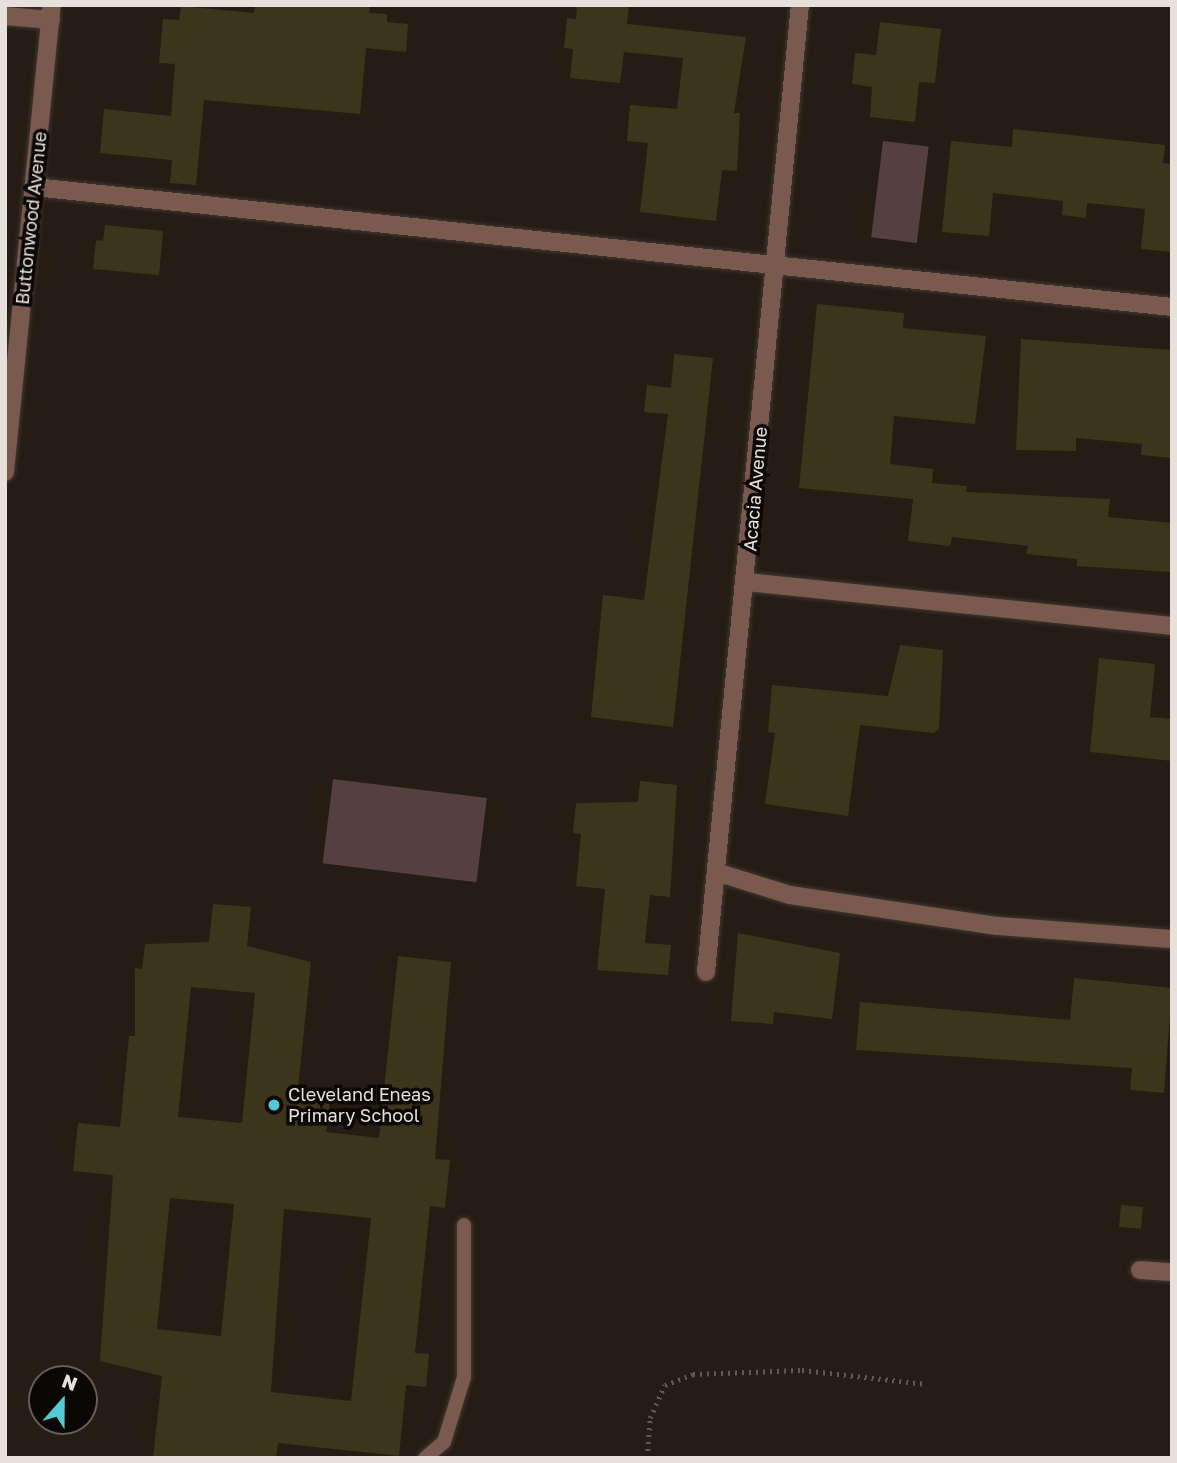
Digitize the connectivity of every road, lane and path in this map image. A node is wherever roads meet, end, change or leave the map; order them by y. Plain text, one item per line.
1 (800, 5) edge
2 (51, 13) edge
3 (5, 16) edge
4 (34, 187) junction
5 (775, 267) junction
6 (1172, 307) edge
7 (12, 344) edge
8 (5, 472) edge
9 (746, 582) junction
10 (1172, 626) edge
11 (716, 872) junction
12 (1172, 939) edge
13 (706, 972) dead end
14 (464, 1224) dead end
15 (1140, 1270) dead end
16 (1172, 1272) edge
17 (926, 1384) dead end
18 (425, 1458) edge
19 (647, 1458) edge

1 - 5 street, Acacia Avenue
2 - 3 street
2 - 4 street, Buttonwood Avenue
4 - 5 street
4 - 7 street, Buttonwood Avenue
5 - 6 street
5 - 9 street, Acacia Avenue
7 - 8 street, Buttonwood Avenue
9 - 10 street
9 - 11 street, Acacia Avenue
11 - 12 street
11 - 13 street, Acacia Avenue
14 - 18 lane
15 - 16 street
17 - 19 path

